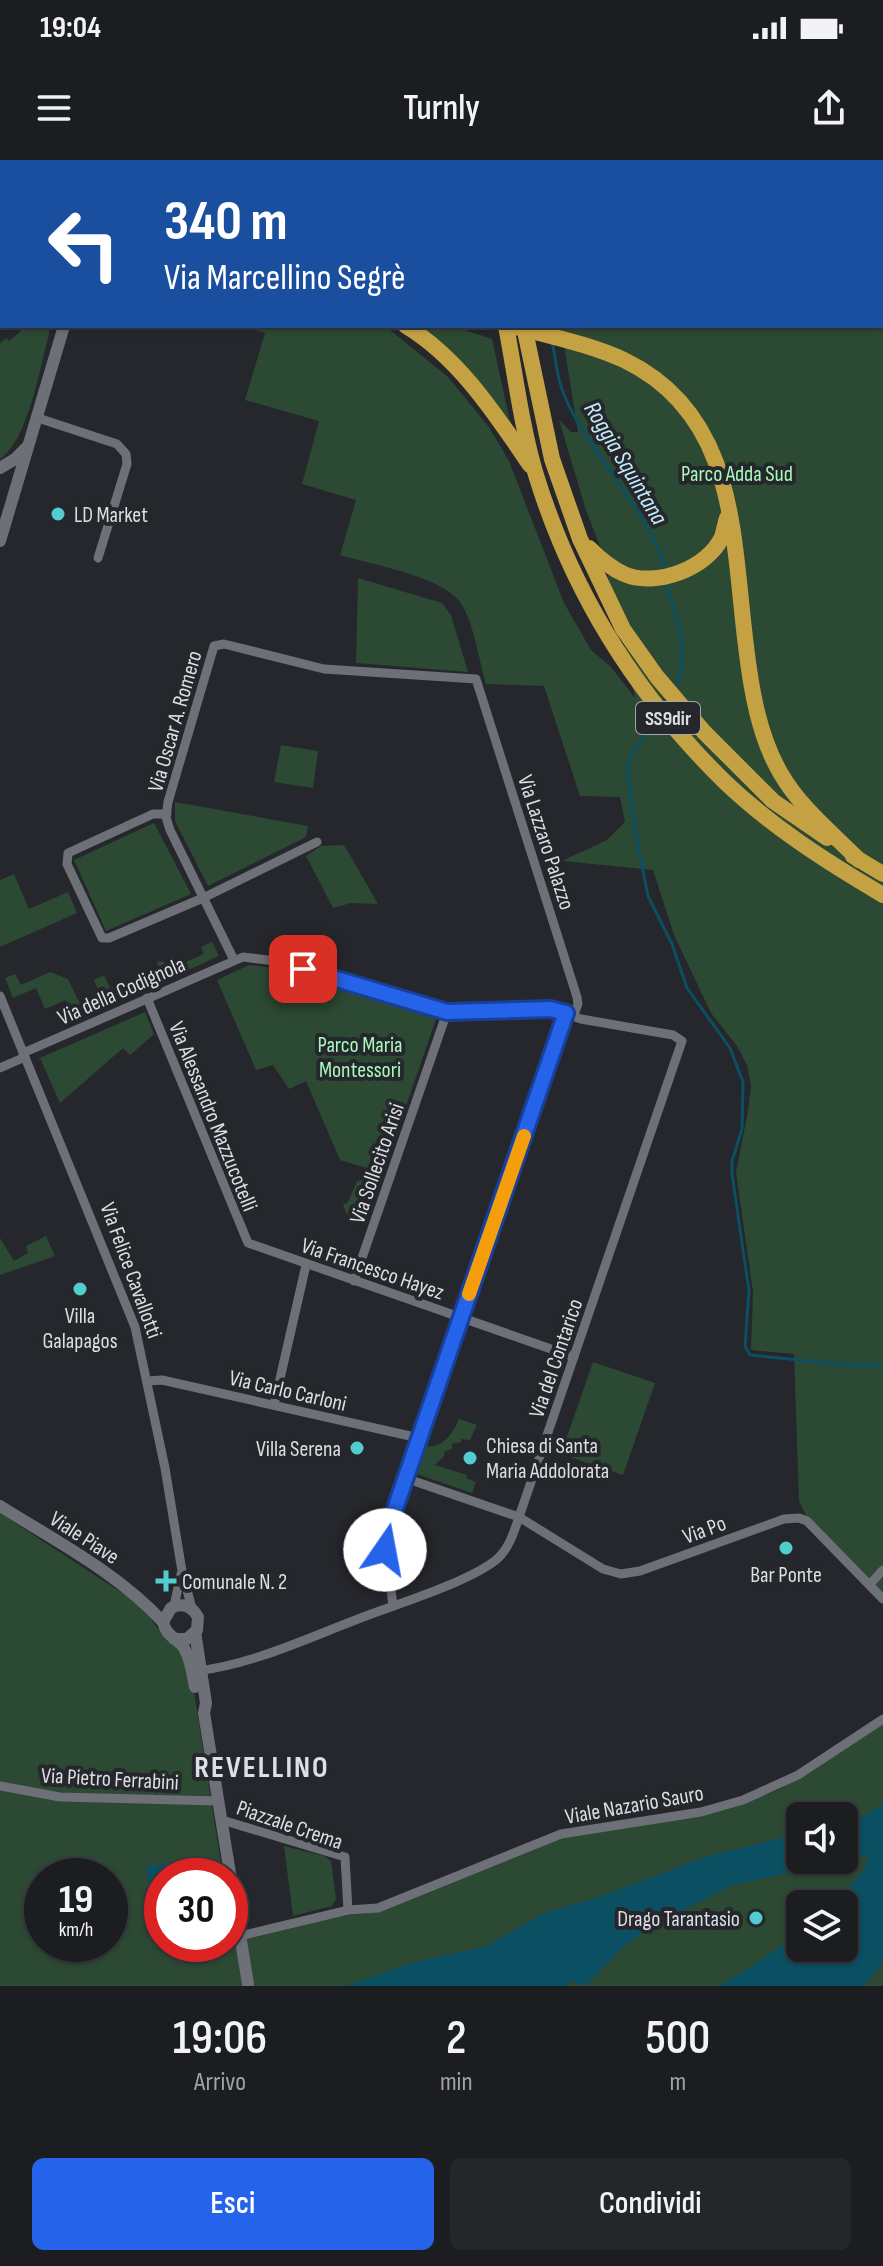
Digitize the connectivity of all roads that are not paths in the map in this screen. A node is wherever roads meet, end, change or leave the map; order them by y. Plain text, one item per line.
1 (63, 328) edge
2 (409, 328) edge
3 (506, 328) edge
4 (520, 328) edge
5 (524, 328) edge
6 (38, 418) junction
7 (30, 444) junction
8 (0, 468) edge
9 (535, 473) junction
10 (0, 495) edge
11 (6, 504) edge
12 (728, 513) junction
13 (580, 539) junction
14 (0, 541) edge
15 (98, 558) dead end
16 (476, 679) joint
17 (167, 814) junction
18 (317, 842) dead end
19 (859, 860) junction
20 (883, 874) edge
21 (883, 895) edge
22 (203, 898) junction
23 (234, 960) junction
24 (0, 996) edge
25 (147, 998) junction
26 (447, 1012) junction
27 (570, 1015) junction
28 (24, 1055) junction
29 (0, 1068) edge
30 (250, 1245) joint
31 (306, 1265) junction
32 (354, 1281) junction
33 (461, 1318) junction
34 (574, 1357) junction
35 (148, 1381) junction
36 (274, 1405) junction
37 (419, 1438) junction
38 (405, 1478) junction
39 (0, 1506) edge
40 (519, 1517) junction
41 (883, 1570) edge
42 (182, 1571) junction
43 (870, 1584) junction
44 (883, 1599) edge
45 (393, 1606) junction
46 (192, 1609) junction
47 (168, 1613) junction
48 (195, 1632) junction
49 (174, 1639) junction
50 (196, 1672) junction
51 (883, 1719) edge
52 (0, 1786) edge
53 (219, 1801) junction
54 (222, 1820) junction
55 (228, 1858) edge
56 (348, 1910) junction
57 (248, 1934) edge
58 (244, 1962) edge
59 (248, 1984) dead end

1 - 6 street
2 - 9 highway
3 - 9 highway, SS9dir
4 - 12 highway
5 - 13 highway, SS9dir
6 - 7 street
6 - 15 street
7 - 8 street
7 - 11 street
9 - 21 highway, SS9dir
10 - 11 street
11 - 14 street
12 - 13 highway
12 - 19 highway
13 - 19 highway, SS9dir
16 - 17 street, Via Oscar A. Romero
16 - 27 street, Via Lazzaro Palazzo
17 - 22 street, Via Oscar A. Romero
17 - 22 street
18 - 22 street
19 - 20 highway
22 - 23 street, Via Oscar A. Romero
23 - 25 street, Via della Codignola
23 - 26 street
24 - 28 street, Via Felice Cavallotti
25 - 28 street, Via della Codignola
25 - 30 street, Via Alessandro Mazzucotelli
26 - 27 street
26 - 32 street, Via Sollecito Arisi
27 - 33 street
27 - 34 street, Via del Contarico
28 - 29 street, Via della Codignola
28 - 35 street, Via Felice Cavallotti
30 - 31 street, Via Francesco Hayez
31 - 32 street, Via Francesco Hayez
31 - 36 street
32 - 33 street, Via Francesco Hayez
33 - 34 street, Via Francesco Hayez
33 - 37 street
34 - 40 street, Via del Contarico
35 - 36 street, Via Carlo Carloni
35 - 42 street, Via Felice Cavallotti
36 - 37 street, Via Carlo Carloni
37 - 38 street
38 - 40 street
38 - 45 street
39 - 47 street, Viale Piave
40 - 43 street, Via Po
40 - 45 street, Via del Contarico
41 - 43 street
42 - 46 street, Via Felice Cavallotti
42 - 47 street, Via Felice Cavallotti
43 - 44 street, Via Po
45 - 50 street, Via del Contarico
46 - 47 street
46 - 48 street
47 - 49 street
48 - 49 street
48 - 50 street
49 - 50 street
50 - 53 street
51 - 56 street, Viale Nazario Sauro
52 - 53 street, Via Pietro Ferrabini
53 - 54 street
54 - 55 street
54 - 56 street, Piazzale Crema
56 - 57 street, Viale Nazario Sauro
58 - 59 street

